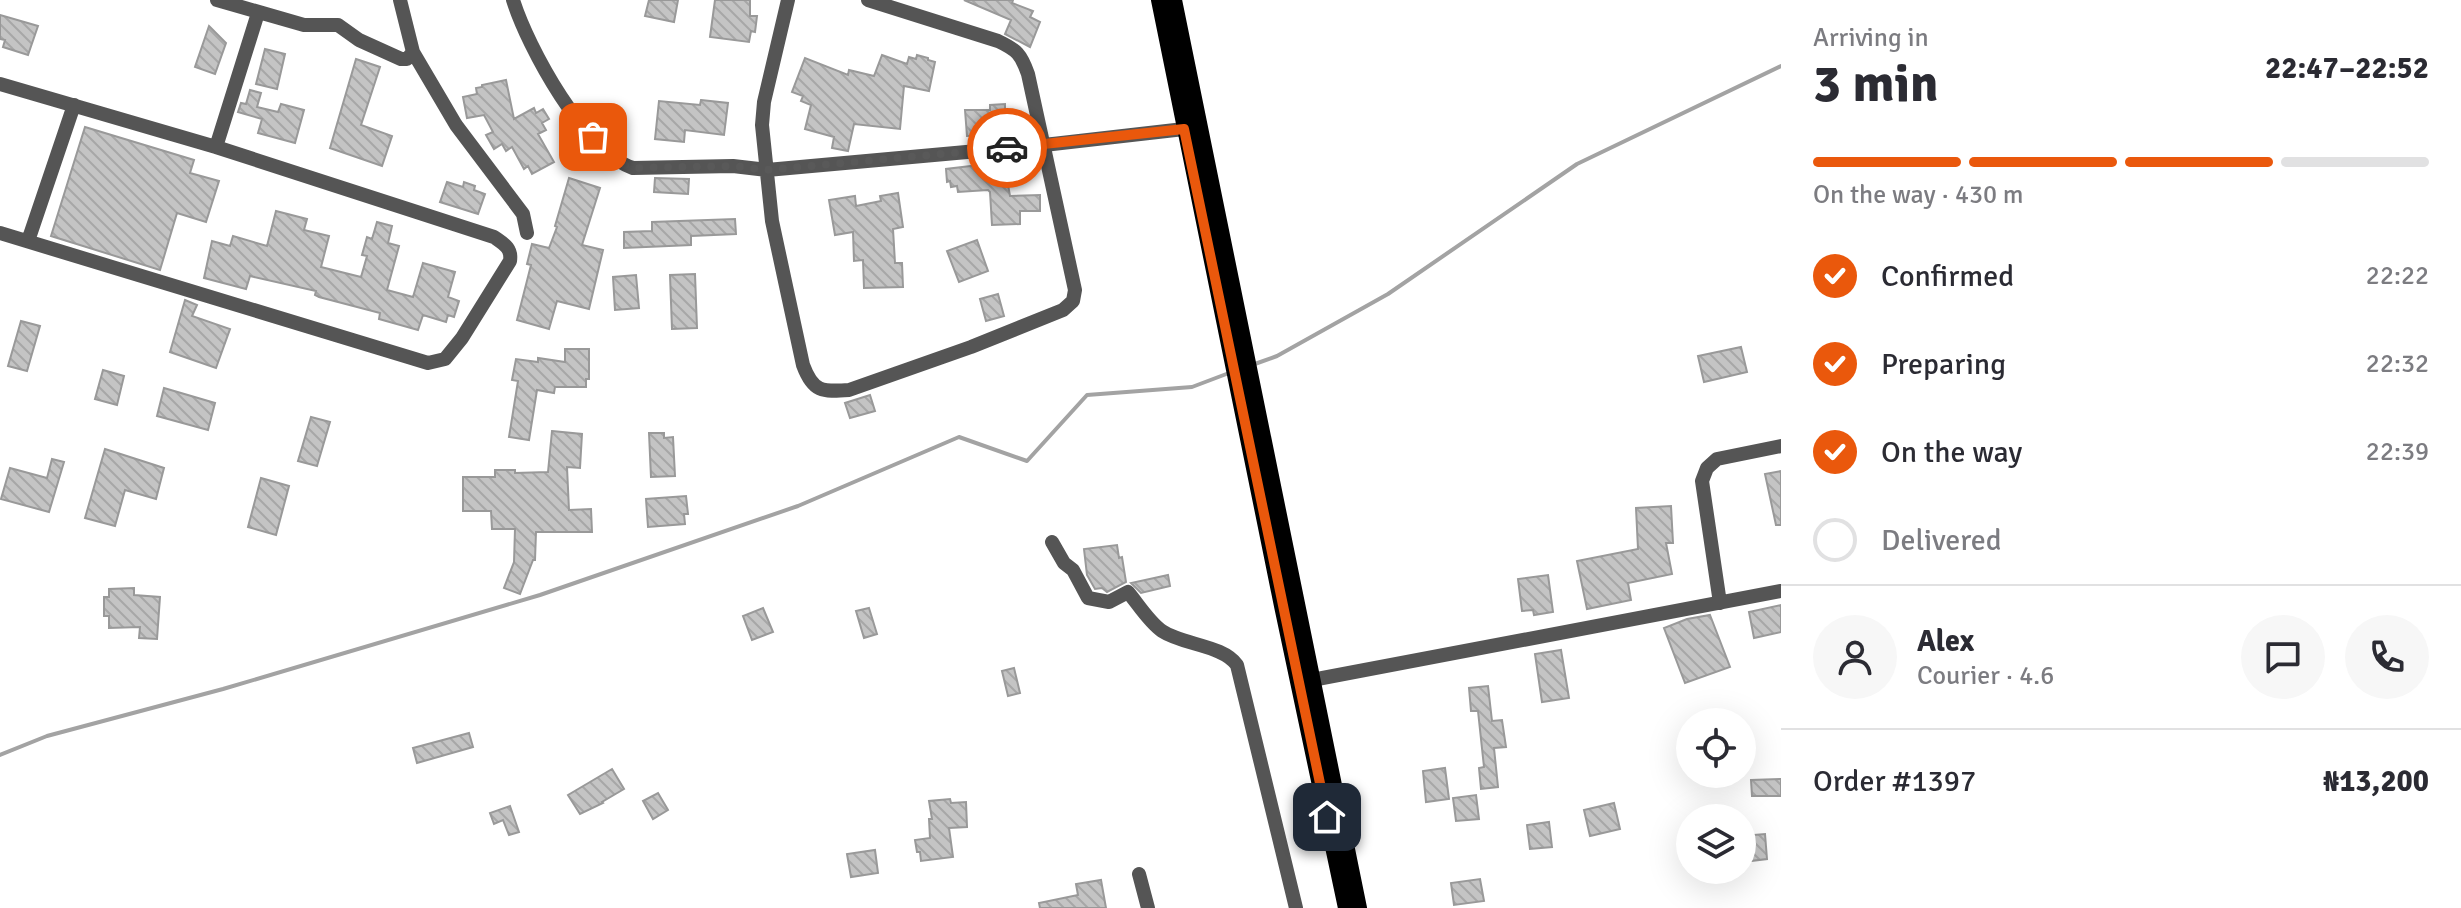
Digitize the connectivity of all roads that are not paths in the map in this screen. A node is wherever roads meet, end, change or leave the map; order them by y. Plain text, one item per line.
1 (217, 0) edge
2 (400, 0) edge
3 (513, 0) edge
4 (788, 0) edge
5 (868, 0) edge
6 (1159, 0) edge
7 (1174, 0) edge
8 (258, 13) junction
9 (413, 52) junction
10 (0, 84) edge
11 (74, 105) junction
12 (1184, 129) junction
13 (1044, 145) junction
14 (216, 147) junction
15 (767, 170) junction
16 (0, 233) edge
17 (527, 233) dead end
18 (28, 241) junction
19 (1781, 446) edge
20 (1052, 542) dead end
21 (1781, 591) edge
22 (1720, 603) junction
23 (1312, 680) junction
24 (1139, 874) dead end
25 (1148, 908) edge
26 (1296, 908) edge
27 (1346, 908) edge
28 (1359, 908) edge

1 - 8 street
2 - 9 street
3 - 15 street
4 - 15 street
5 - 13 street
6 - 12 main road
7 - 23 main road
8 - 9 street
8 - 14 street
9 - 17 street
10 - 11 street
11 - 14 street
11 - 18 street
12 - 13 street
12 - 27 main road
13 - 15 street
13 - 15 street
14 - 18 street
16 - 18 street
19 - 22 street
20 - 26 street
21 - 22 street
22 - 23 street
23 - 28 main road
24 - 25 street

